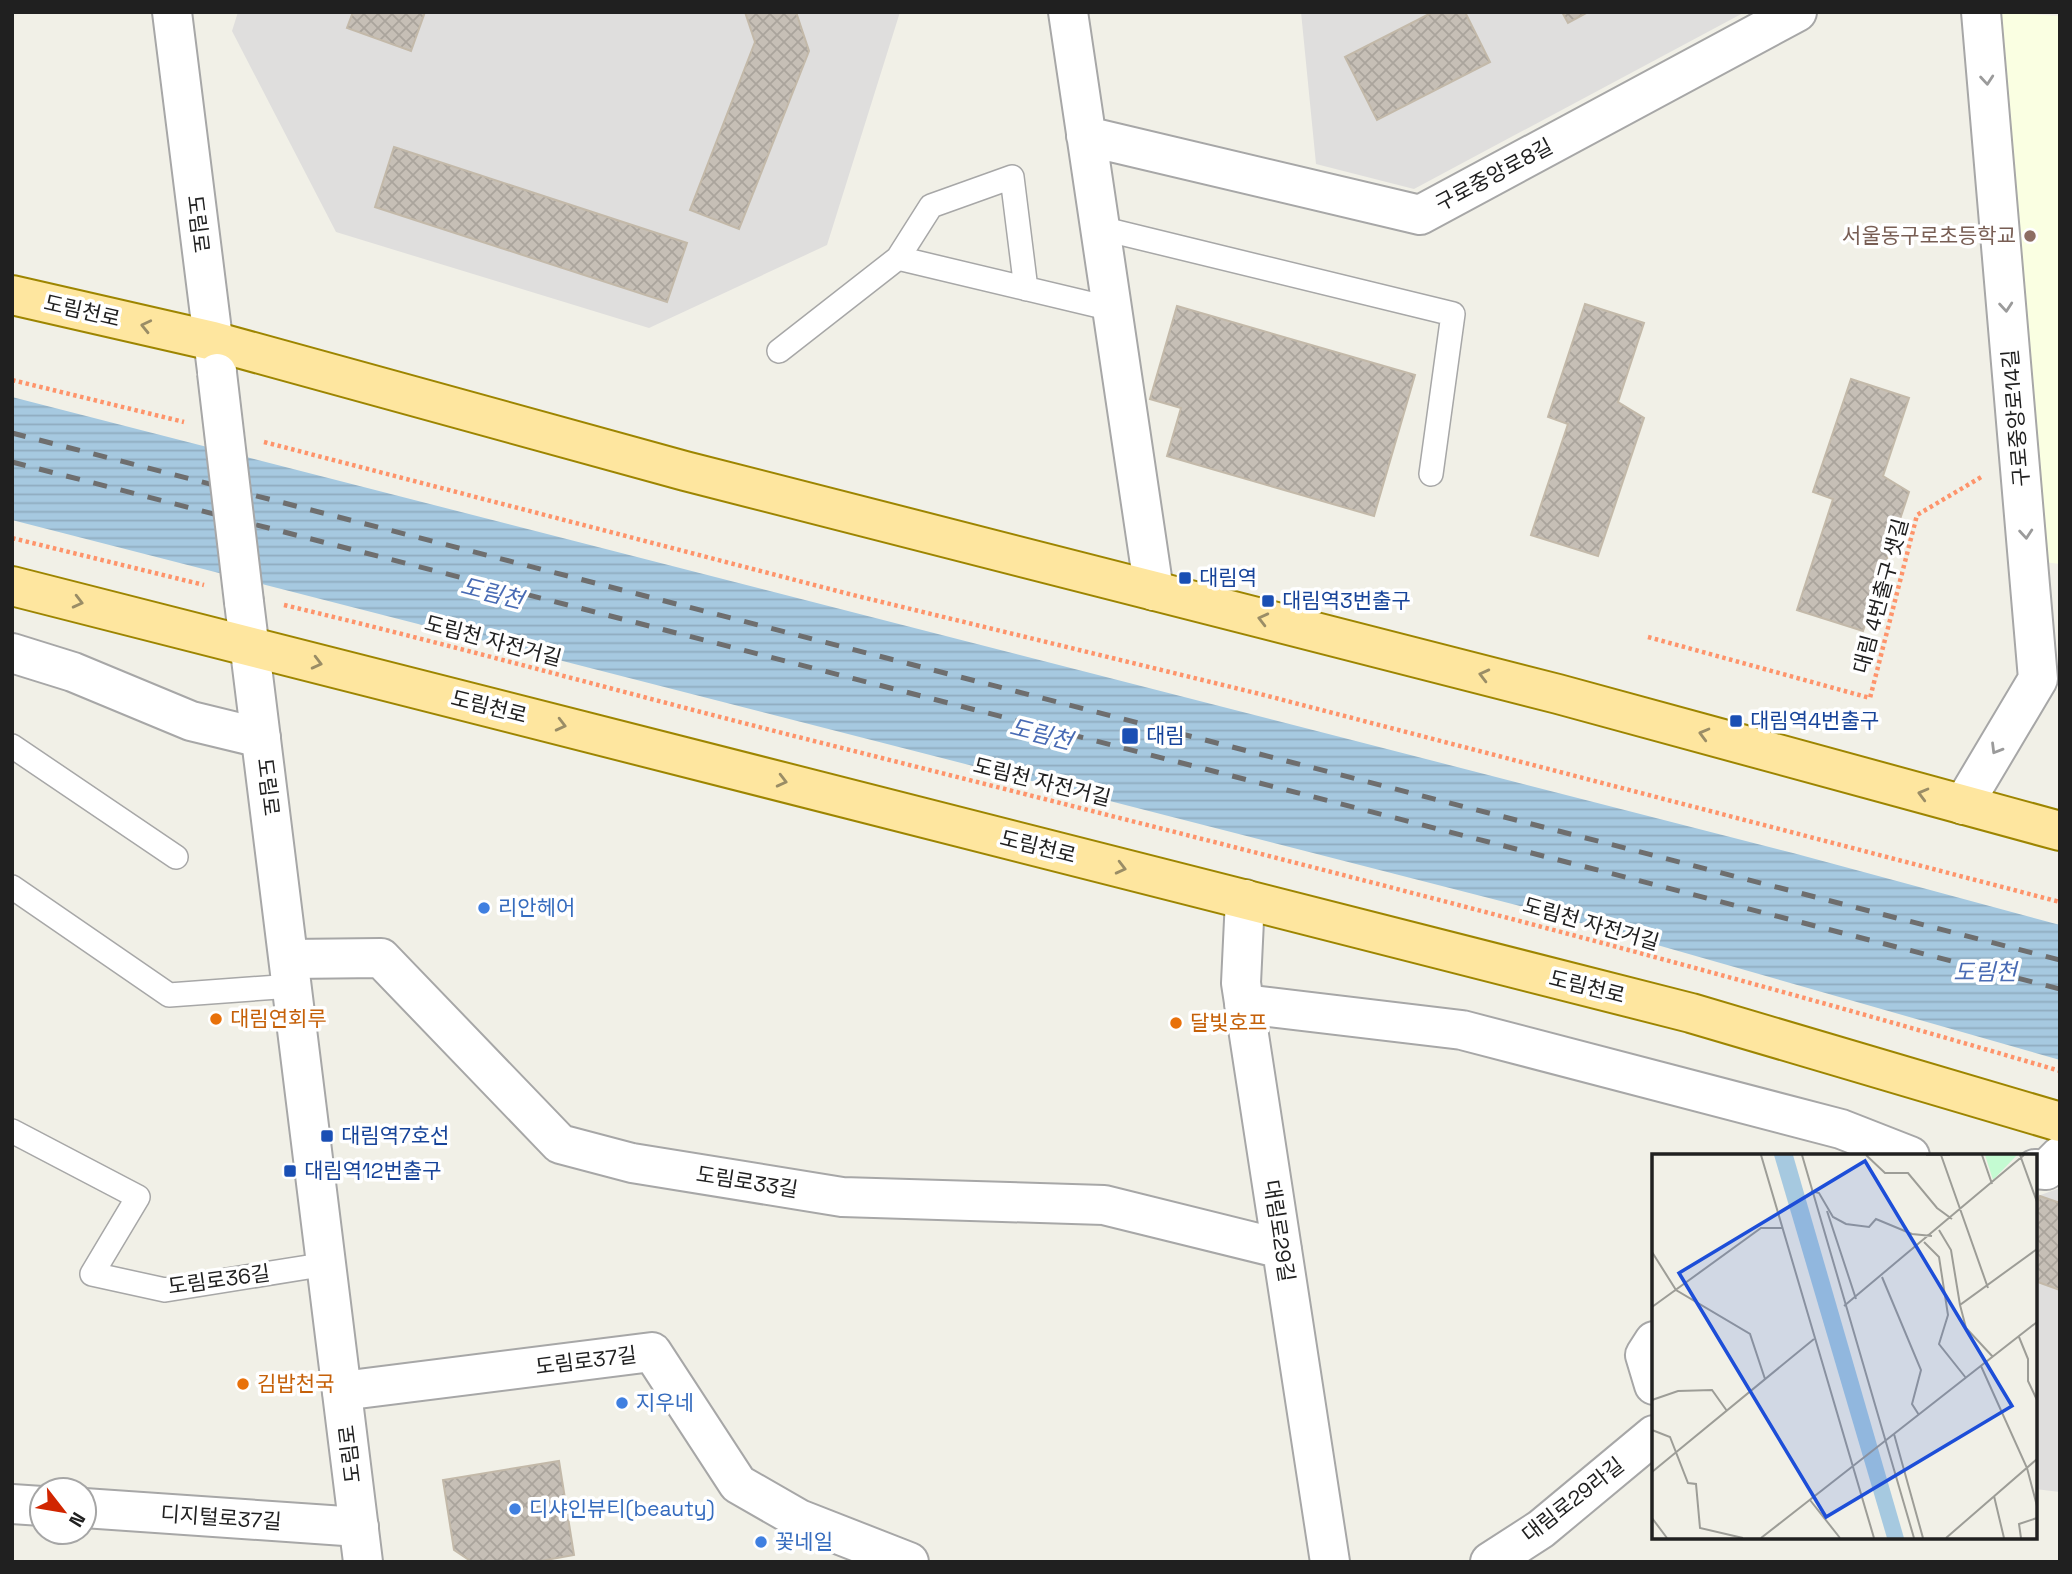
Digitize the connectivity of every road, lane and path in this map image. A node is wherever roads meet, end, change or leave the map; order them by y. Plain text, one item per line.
1 (172, 12) edge
2 (1068, 12) edge
3 (1797, 12) edge
4 (1981, 12) edge
5 (1086, 135) junction
6 (1100, 228) junction
7 (898, 258) junction
8 (1026, 289) junction
9 (12, 295) edge
10 (1112, 309) junction
11 (779, 351) dead end
12 (215, 357) junction
13 (12, 380) edge
14 (186, 422) dead end
15 (252, 439) dead end
16 (2019, 455) junction
17 (1431, 474) dead end
18 (12, 538) edge
19 (12, 586) edge
20 (1154, 591) junction
21 (246, 598) junction
22 (1648, 637) dead end
23 (251, 646) junction
24 (12, 653) edge
25 (261, 738) junction
26 (12, 746) edge
27 (1963, 805) junction
28 (2060, 831) edge
29 (176, 857) dead end
30 (12, 887) edge
31 (1245, 900) junction
32 (2060, 902) edge
33 (290, 973) junction
34 (1244, 1004) junction
35 (2060, 1071) edge
36 (2060, 1122) edge
37 (12, 1131) edge
38 (1905, 1154) edge
39 (2060, 1156) edge
40 (2037, 1169) edge
41 (1282, 1249) junction
42 (327, 1264) junction
43 (1652, 1344) edge
44 (1652, 1378) edge
45 (342, 1391) junction
46 (1652, 1437) edge
47 (98, 1510) edge
48 (361, 1544) edge
49 (909, 1562) edge
50 (1330, 1562) edge
51 (1490, 1562) edge

1 - 12 street, 도림로
2 - 5 street
3 - 5 street, 구로중앙로8길
4 -> 16 street, 구로중앙로14길
5 - 6 street
6 - 10 street
6 - 17 lane
7 - 8 lane
7 - 8 lane
7 - 11 lane
8 - 10 lane
12 -> 9 main road, 도림천로
10 - 20 street
12 - 20 main road, 도림천로
12 - 21 street, 도림로, bridge
13 - 14 path
15 - 32 path
16 - 22 path, 대림 4번출구 샛길
16 -> 27 street, 구로중앙로14길
18 - 21 path, 도림천 자전거길
19 -> 23 main road, 도림천로
27 -> 20 main road, 도림천로
21 - 23 street, 도림로
21 - 35 path, 도림천 자전거길
23 - 25 street, 도림로
23 -> 31 main road, 도림천로
24 - 25 street
25 - 33 street, 도림로
26 - 29 lane
27 - 28 main road, 도림천로
30 - 33 lane
31 - 34 street, 대림로29길
31 - 36 main road, 도림천로
33 - 41 street, 도림로33길
33 - 42 street, 도림로
34 - 38 street
34 - 41 street, 대림로29길
37 - 42 lane, 도림로36길
39 - 40 street
41 - 50 street, 대림로29길
42 - 45 street, 도림로
43 - 44 street
45 - 48 street, 도림로
45 - 49 street, 도림로37길
46 - 51 street, 대림로29라길
47 - 48 street, 디지털로37길

